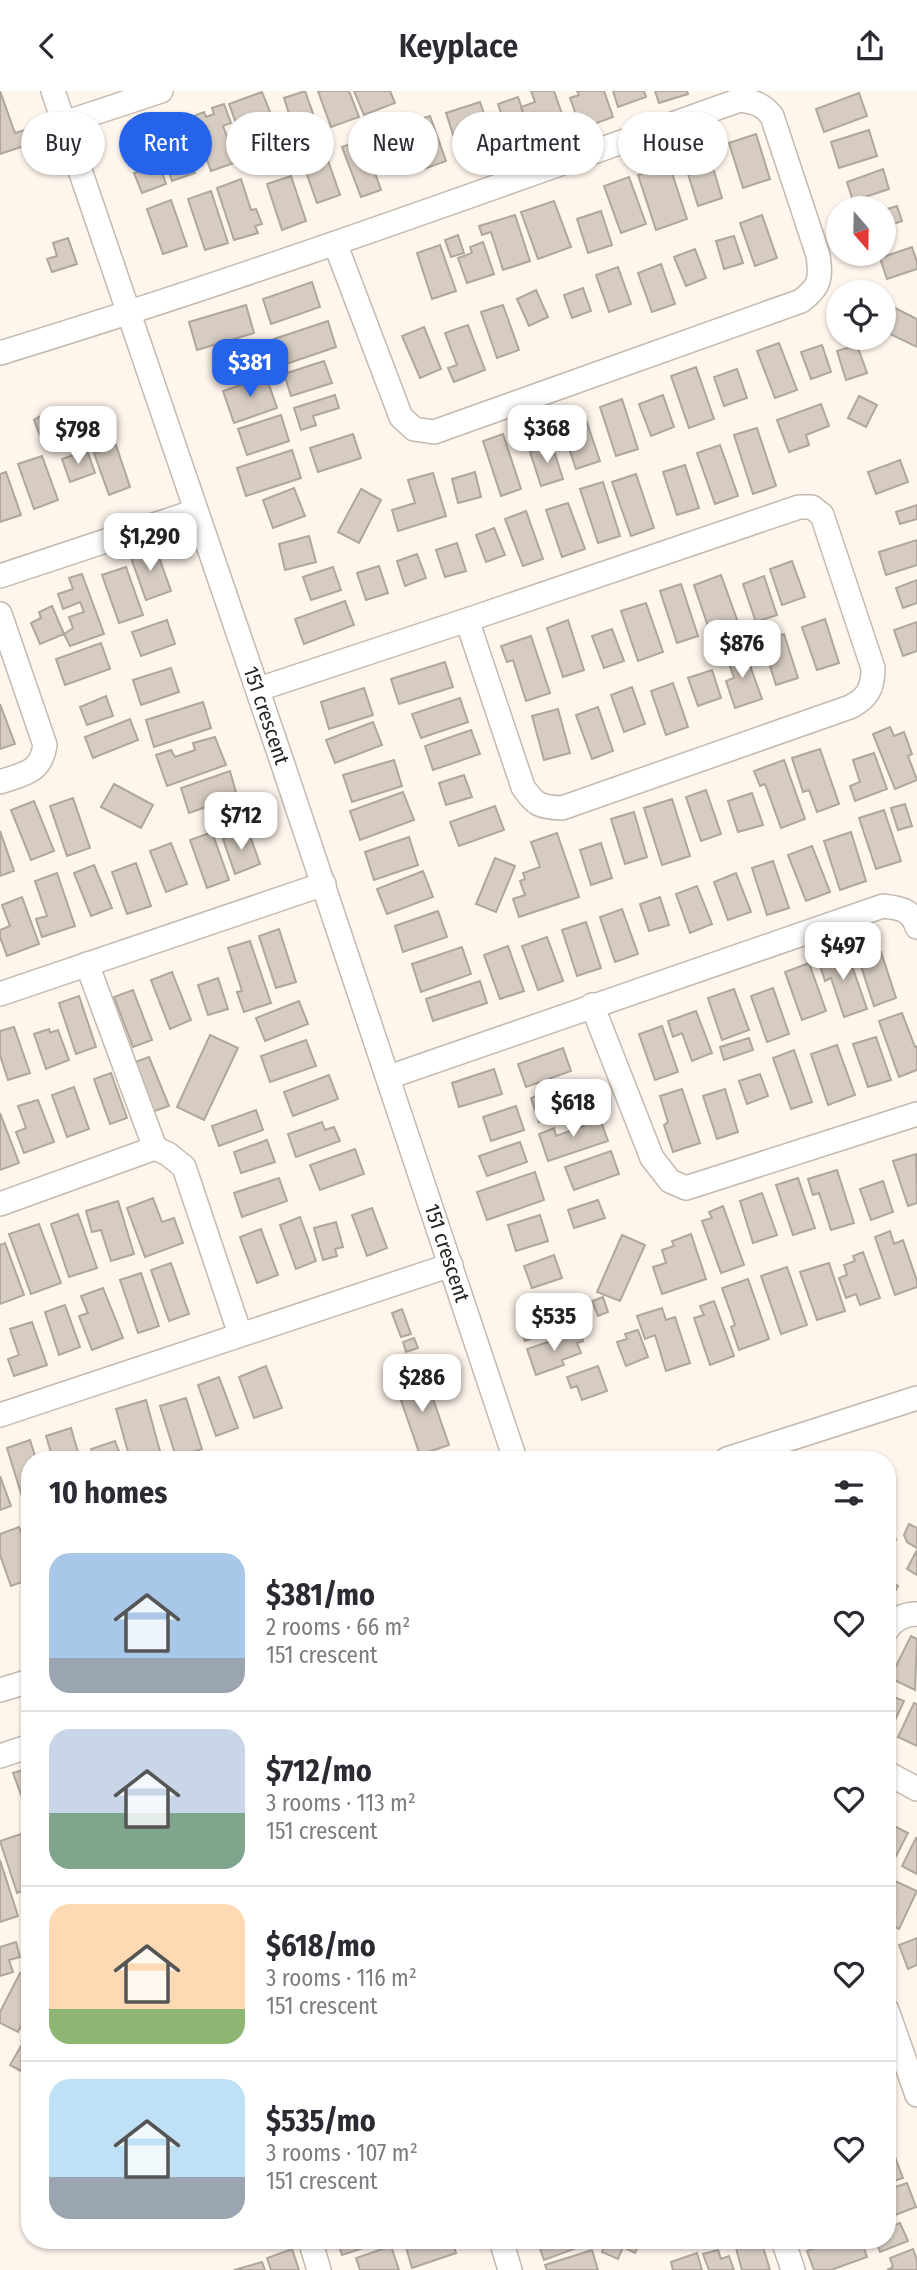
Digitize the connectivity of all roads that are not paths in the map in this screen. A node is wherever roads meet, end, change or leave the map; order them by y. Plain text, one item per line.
1 (53, 91) edge
2 (161, 91) edge
3 (60, 112) edge
4 (97, 112) edge
5 (82, 175) edge
6 (335, 243) junction
7 (129, 313) junction
8 (0, 353) edge
9 (196, 511) junction
10 (0, 576) edge
11 (0, 614) edge
12 (467, 620) junction
13 (259, 689) junction
14 (0, 782) edge
15 (324, 884) junction
16 (917, 927) edge
17 (88, 964) junction
18 (0, 994) edge
19 (592, 1005) junction
20 (389, 1077) junction
21 (917, 1114) edge
22 (155, 1148) junction
23 (0, 1204) edge
24 (451, 1265) junction
25 (240, 1334) junction
26 (917, 1398) edge
27 (0, 1415) edge
28 (512, 1451) edge
29 (752, 1451) edge
30 (917, 1614) edge
31 (896, 1620) edge
32 (21, 1684) edge
33 (0, 1690) edge
34 (21, 1749) edge
35 (0, 1756) edge
36 (896, 1778) edge
37 (917, 1789) edge
38 (896, 2066) edge
39 (917, 2095) edge
40 (313, 2249) edge
41 (504, 2249) edge
42 (786, 2249) edge
43 (319, 2270) edge
44 (510, 2270) edge
45 (793, 2270) edge

1 - 3 street, 151 crescent
2 - 4 street
5 - 7 street, 151 crescent
6 - 6 street
6 - 7 street
7 - 8 street
7 - 9 street, 151 crescent
9 - 10 street
9 - 13 street, 151 crescent
11 - 14 street
12 - 12 street
12 - 13 street
13 - 15 street, 151 crescent
15 - 17 street
15 - 20 street, 151 crescent
16 - 19 street
17 - 18 street
17 - 22 street
19 - 20 street
19 - 21 street
20 - 24 street, 151 crescent
22 - 23 street
22 - 25 street
24 - 25 street
24 - 28 street, 151 crescent
25 - 27 street
26 - 29 street
30 - 31 street
32 - 33 street
34 - 35 street
36 - 37 street
38 - 39 street
40 - 43 street
41 - 44 street
42 - 45 street

